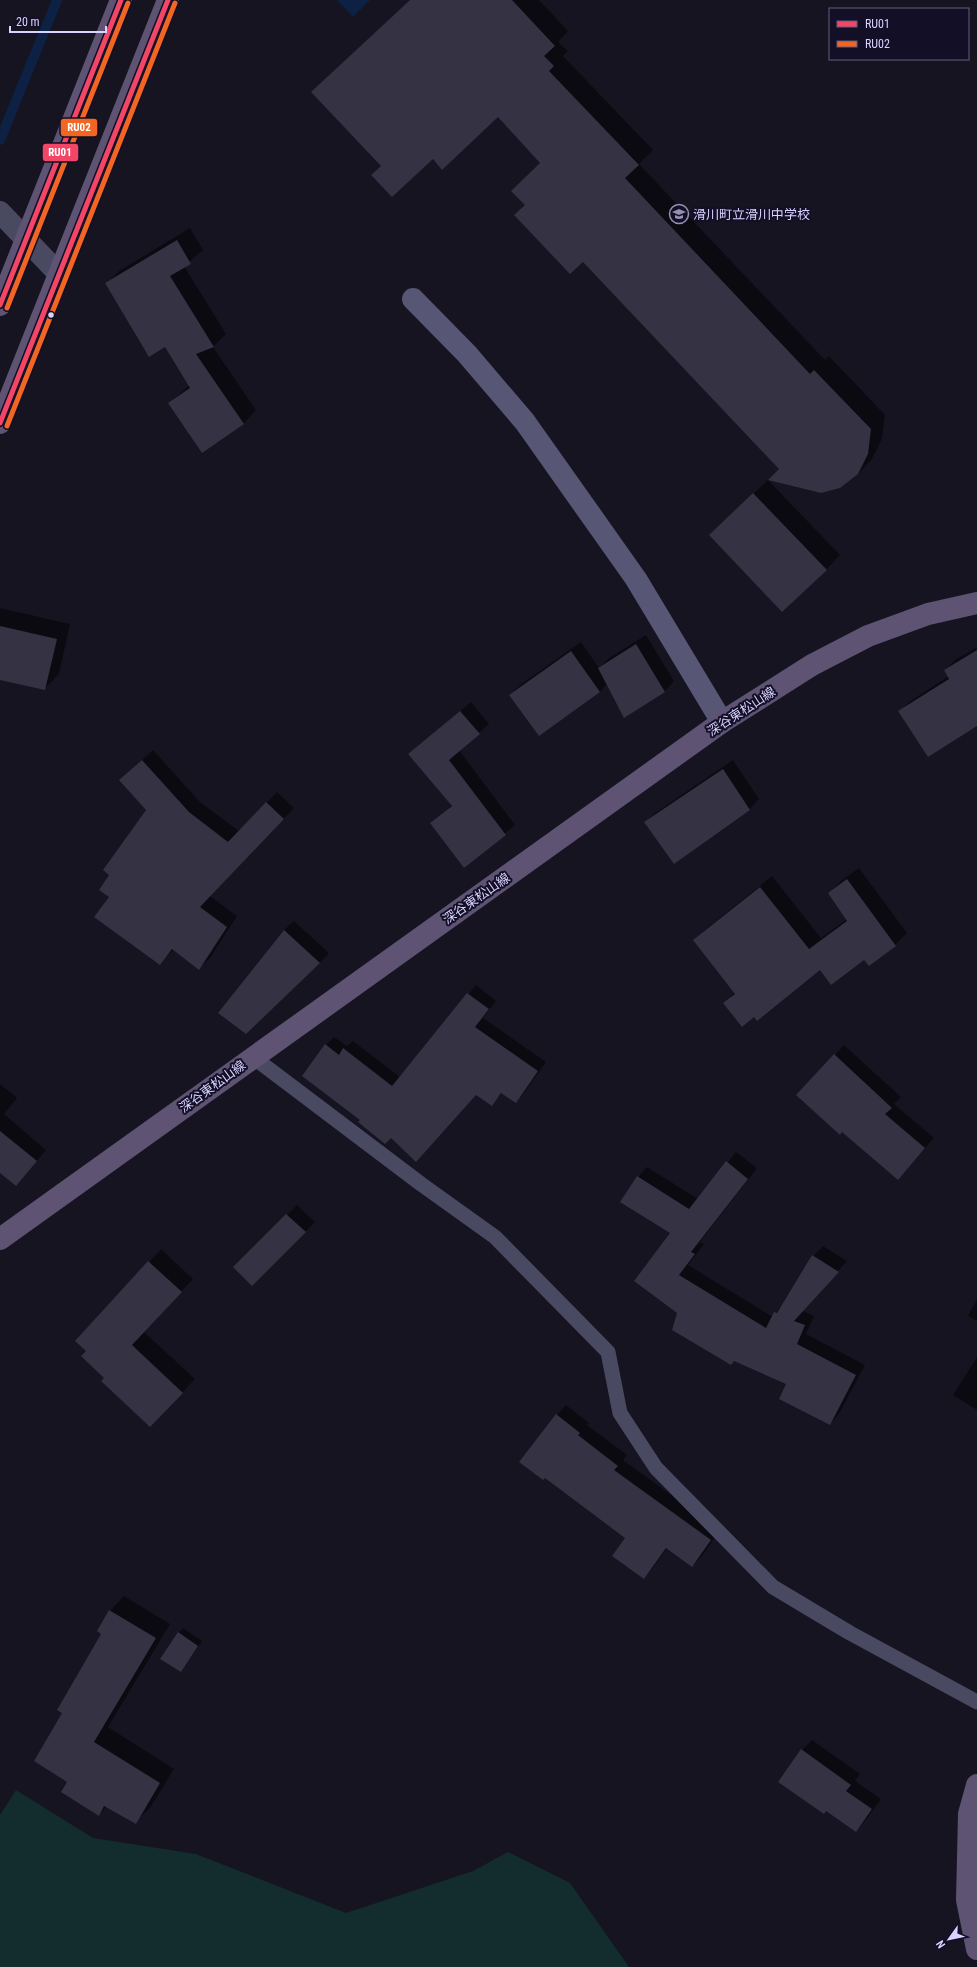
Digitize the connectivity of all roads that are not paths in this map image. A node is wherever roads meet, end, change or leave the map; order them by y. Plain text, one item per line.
1 (121, 0) edge
2 (168, 0) edge
3 (0, 212) edge
4 (25, 240) junction
5 (59, 274) junction
6 (413, 299) dead end
7 (0, 305) edge
8 (0, 423) edge
9 (977, 603) edge
10 (722, 722) junction
11 (253, 1057) junction
12 (0, 1239) edge
13 (977, 1702) edge
14 (977, 1785) edge
15 (977, 1949) edge

1 - 4 main road
2 - 5 main road
3 - 4 street
4 - 5 street
4 - 7 main road
5 - 8 main road
6 - 10 street
9 - 10 main road, 深谷東松山線
10 - 11 main road, 深谷東松山線
11 - 12 main road, 深谷東松山線
11 - 13 lane
14 - 15 main road

